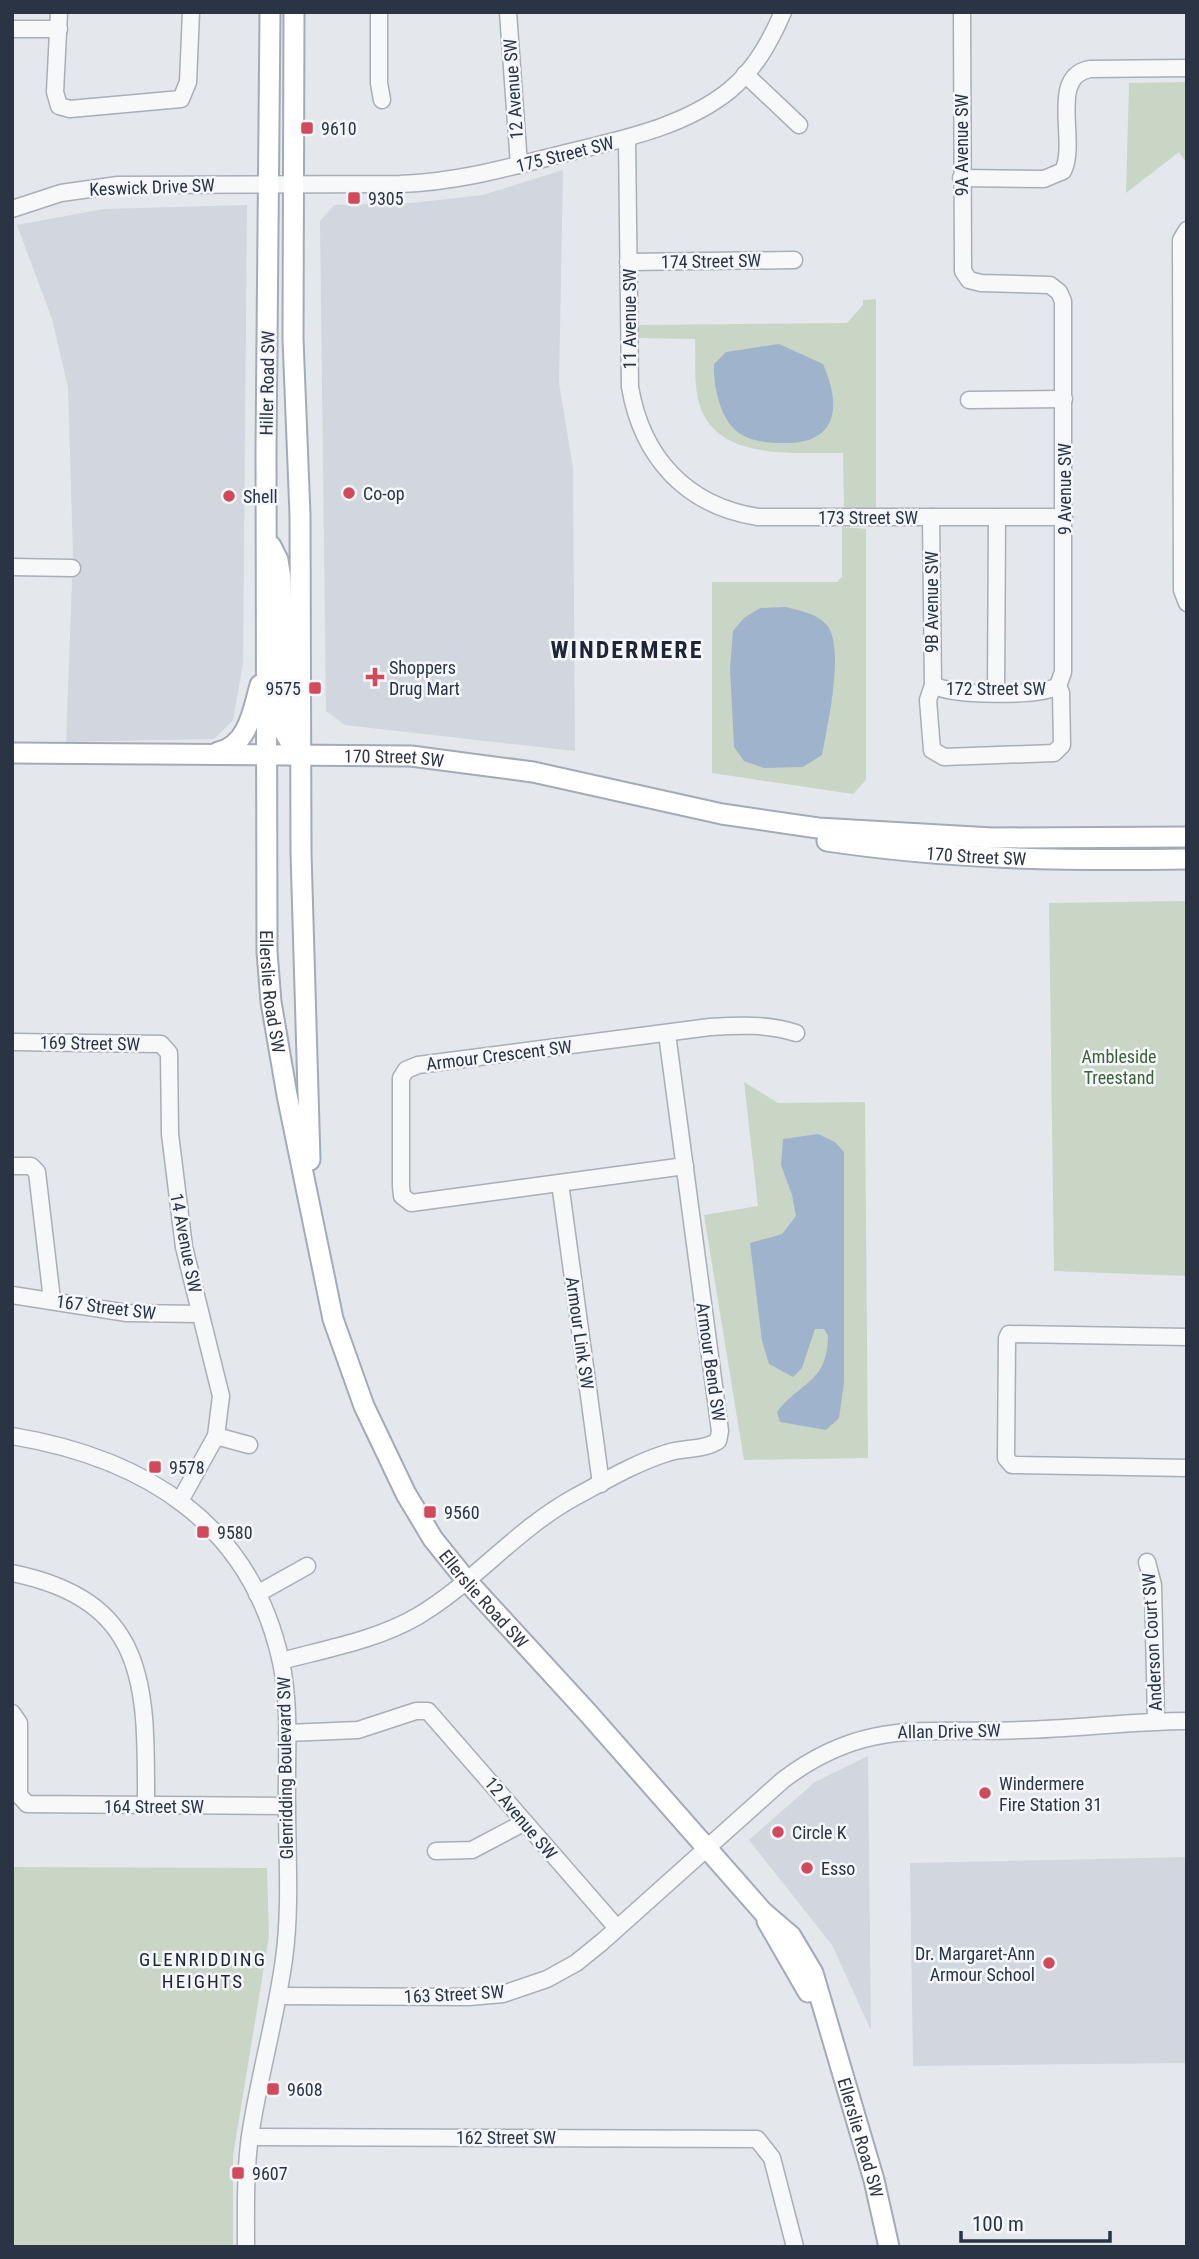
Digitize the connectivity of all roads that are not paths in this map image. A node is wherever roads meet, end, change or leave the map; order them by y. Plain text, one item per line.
1 (60, 12) edge
2 (191, 12) edge
3 (270, 12) edge
4 (294, 12) edge
5 (379, 12) edge
6 (508, 12) edge
7 (783, 12) edge
8 (962, 12) edge
9 (12, 29) edge
10 (59, 29) junction
11 (1187, 68) edge
12 (746, 74) junction
13 (382, 100) dead end
14 (799, 125) dead end
15 (627, 138) junction
16 (519, 165) junction
17 (961, 178) junction
18 (269, 184) junction
19 (294, 184) junction
20 (12, 209) edge
21 (1184, 233) edge
22 (794, 260) dead end
23 (628, 261) junction
24 (1059, 292) joint
25 (1064, 399) junction
26 (969, 400) dead end
27 (1184, 478) edge
28 (681, 485) joint
29 (931, 517) junction
30 (1064, 517) junction
31 (996, 518) junction
32 (267, 540) junction
33 (12, 567) edge
34 (72, 568) dead end
35 (1187, 603) edge
36 (267, 660) junction
37 (933, 685) junction
38 (1058, 686) junction
39 (996, 692) junction
40 (12, 753) edge
41 (211, 753) junction
42 (266, 754) junction
43 (301, 754) junction
44 (769, 822) junction
45 (1187, 837) edge
46 (1187, 859) edge
47 (304, 978) junction
48 (796, 1033) dead end
49 (667, 1034) junction
50 (12, 1042) edge
51 (166, 1047) joint
52 (12, 1166) edge
53 (685, 1166) junction
54 (560, 1183) junction
55 (313, 1224) junction
56 (12, 1295) edge
57 (52, 1300) junction
58 (200, 1314) junction
59 (1187, 1337) edge
60 (12, 1436) edge
61 (216, 1436) junction
62 (249, 1445) dead end
63 (1187, 1468) edge
64 (601, 1484) junction
65 (180, 1501) junction
66 (1147, 1562) dead end
67 (307, 1566) dead end
68 (12, 1573) edge
69 (466, 1580) junction
70 (257, 1594) junction
71 (281, 1661) junction
72 (12, 1713) edge
73 (1156, 1721) junction
74 (1187, 1721) edge
75 (287, 1733) junction
76 (146, 1805) junction
77 (287, 1805) junction
78 (523, 1823) junction
79 (705, 1848) junction
80 (436, 1851) dead end
81 (617, 1928) junction
82 (279, 1996) junction
83 (250, 2137) junction
84 (246, 2247) edge
85 (795, 2247) edge
86 (889, 2247) edge

1 - 10 street
2 - 10 street
3 - 18 main road, Hiller Road SW
4 - 19 main road, Hiller Road SW
5 - 13 street
6 - 16 street, 12 Avenue SW
7 - 12 street, 175 Street SW
8 - 17 street, 9A Avenue SW
9 - 10 street
11 - 17 street
12 - 14 street
12 - 15 street, 175 Street SW
15 - 16 street, 175 Street SW
15 - 23 street, 11 Avenue SW
16 - 19 street, 175 Street SW
17 - 24 street, 9A Avenue SW
18 - 19 street, Keswick Drive SW
18 - 20 street, Keswick Drive SW
18 - 32 main road, Hiller Road SW
19 - 43 main road, Hiller Road SW
21 - 27 street
22 - 23 street, 174 Street SW
23 - 28 street, 11 Avenue SW
24 - 25 street, 9 Avenue SW
25 - 26 street
25 - 30 street, 9 Avenue SW
27 - 35 street
28 - 29 street, 173 Street SW
29 - 31 street, 173 Street SW
29 - 37 street, 9B Avenue SW
30 - 31 street, 173 Street SW
30 - 38 street, 9 Avenue SW
31 - 39 street
32 - 36 main road, Hiller Road SW
32 - 43 main road
33 - 34 street
36 - 41 main road
36 - 42 main road, Hiller Road SW
37 - 38 street, 9 Avenue SW
37 - 39 street, 172 Street SW
38 - 39 street, 172 Street SW
40 - 41 main road, 170 Street SW
41 - 42 main road, 170 Street SW
42 - 43 main road, 170 Street SW
42 - 47 main road
42 - 55 main road, Ellerslie Road SW
43 - 44 main road, 170 Street SW
43 - 47 main road, Ellerslie Road SW
44 - 45 main road, 170 Street SW
44 - 46 main road, 170 Street SW
47 - 55 main road, Ellerslie Road SW
48 - 49 street, Armour Crescent SW
49 - 53 street, Armour Bend SW
49 - 54 street, Armour Crescent SW
50 - 51 street, 169 Street SW
51 - 58 street, 14 Avenue SW
52 - 57 street
53 - 54 street, Armour Crescent SW
53 - 64 street, Armour Bend SW
54 - 64 street, Armour Link SW
55 - 69 main road, Ellerslie Road SW
56 - 57 street, 167 Street SW
57 - 58 street, 167 Street SW
58 - 61 street, 14 Avenue SW
59 - 63 street
60 - 65 street, Glenridding Boulevard SW
61 - 62 street
61 - 65 street, 14 Avenue SW
64 - 69 street, Armour Bend SW
65 - 70 street, Glenridding Boulevard SW
66 - 73 street, Anderson Court SW
67 - 70 street
68 - 76 street
69 - 71 street, Armour Bend SW
69 - 79 main road, Ellerslie Road SW
70 - 71 street, Glenridding Boulevard SW
71 - 75 street, Glenridding Boulevard SW
72 - 76 street, 164 Street SW
73 - 74 street, Allan Drive SW
73 - 79 street, Allan Drive SW
75 - 77 street, Glenridding Boulevard SW
75 - 78 street, 12 Avenue SW
76 - 77 street, 164 Street SW
77 - 82 street, Glenridding Boulevard SW
78 - 80 street
78 - 81 street, 12 Avenue SW
79 - 81 street, 163 Street SW
79 - 86 main road, Ellerslie Road SW
81 - 82 street, 163 Street SW
82 - 83 street, Glenridding Boulevard SW
83 - 84 street, Glenridding Boulevard SW
83 - 85 street, 162 Street SW

